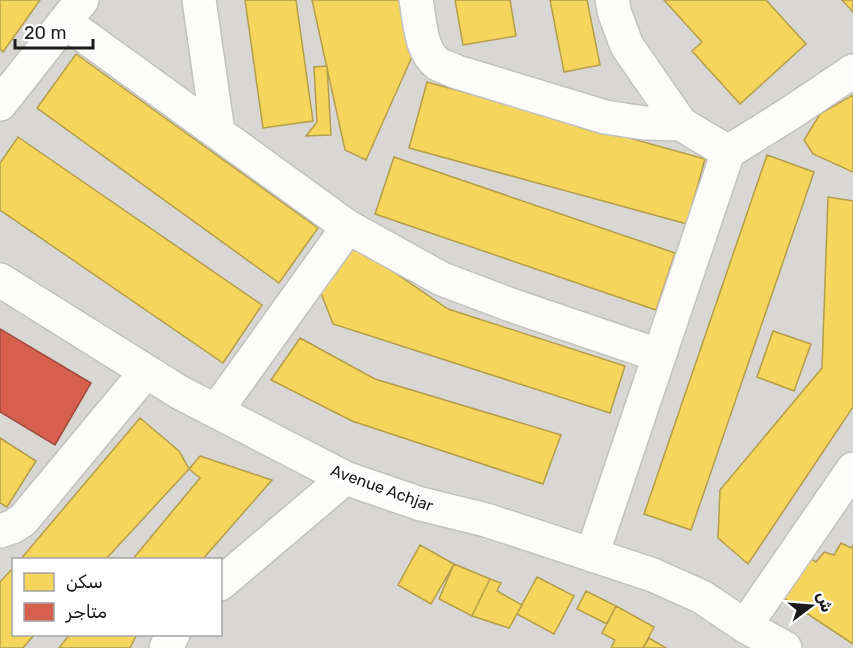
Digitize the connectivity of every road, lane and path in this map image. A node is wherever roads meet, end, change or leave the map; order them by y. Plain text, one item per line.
1 (199, 0) edge
2 (416, 0) edge
3 (612, 0) edge
4 (74, 11) edge
5 (853, 70) edge
6 (0, 104) edge
7 (681, 124) junction
8 (218, 132) junction
9 (728, 152) junction
10 (348, 227) junction
11 (0, 280) edge
12 (658, 355) junction
13 (145, 373) junction
14 (216, 411) junction
15 (853, 469) edge
16 (345, 478) junction
17 (0, 531) edge
18 (592, 555) junction
19 (222, 582) edge
20 (745, 626) junction
21 (785, 648) edge

1 - 8 street
2 - 7 street
3 - 7 street
4 - 6 street
4 - 8 street
5 - 9 street
7 - 9 street
8 - 10 street
9 - 12 street
10 - 12 street
10 - 14 street
11 - 13 street, Avenue Achjar
12 - 18 street
13 - 14 street, Avenue Achjar
13 - 17 street
14 - 16 street, Avenue Achjar
15 - 20 street
16 - 18 street, Avenue Achjar
16 - 19 street
18 - 20 street, Avenue Achjar
20 - 21 street, Avenue Achjar

